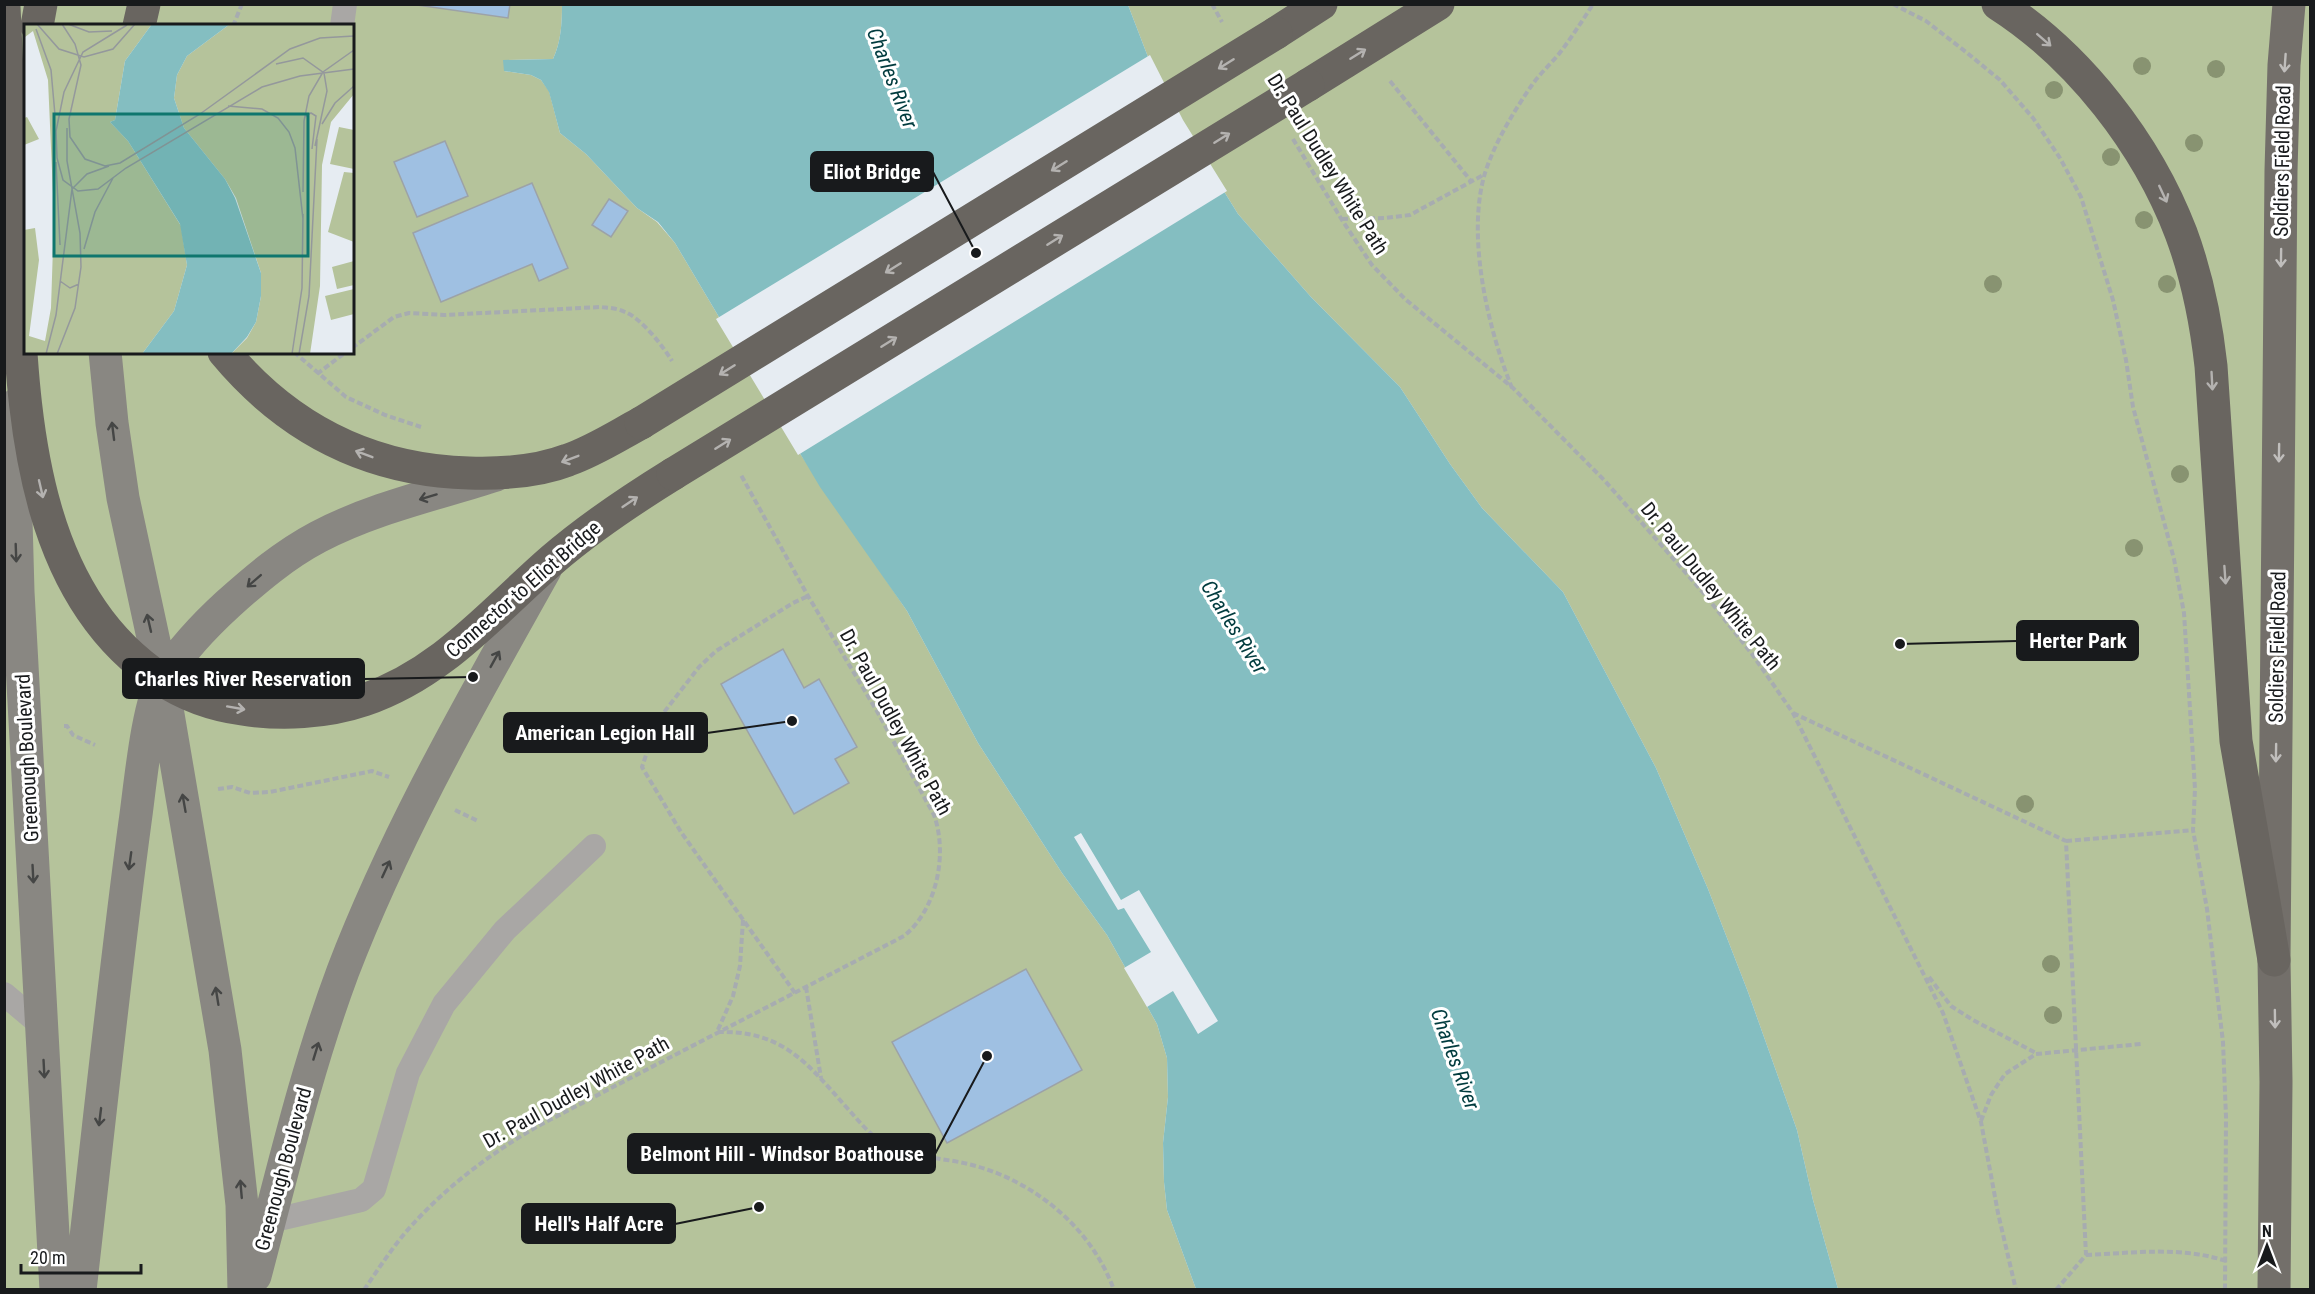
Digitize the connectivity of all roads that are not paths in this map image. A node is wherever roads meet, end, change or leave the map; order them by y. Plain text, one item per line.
1 (41, 4) edge
2 (144, 4) edge
3 (345, 4) edge
4 (1321, 4) edge
5 (1438, 4) edge
6 (1998, 4) edge
7 (4, 7) edge
8 (2296, 10) edge
9 (37, 24) edge
10 (139, 24) edge
11 (342, 24) edge
12 (24, 94) edge
13 (11, 156) junction
14 (19, 327) junction
15 (105, 354) edge
16 (226, 354) edge
17 (504, 473) junction
18 (16, 485) junction
19 (4, 520) edge
20 (550, 562) junction
21 (162, 680) junction
22 (594, 846) dead end
23 (2274, 960) junction
24 (4, 994) edge
25 (42, 1025) junction
26 (256, 1224) junction
27 (56, 1290) edge
28 (80, 1290) edge
29 (244, 1290) edge
30 (251, 1290) edge
31 (2274, 1290) edge

1 - 9 highway
2 - 10 highway
3 - 11 lane
4 -> 17 highway, bridge
20 -> 5 highway, Connector to Eliot Bridge, bridge
6 -> 23 highway
7 - 13 highway
8 -> 23 main road, Soldiers Field Road
12 - 13 highway, Greenough Boulevard
13 - 14 highway, Greenough Boulevard
14 - 18 main road, Greenough Boulevard
14 -> 21 highway, Connector to Eliot Bridge
21 -> 15 main road, Greenough Boulevard
17 -> 16 highway
17 -> 21 main road, Greenough Boulevard
18 - 19 lane
18 -> 25 main road, Greenough Boulevard
21 -> 20 highway, Connector to Eliot Bridge
26 -> 20 main road, Greenough Boulevard
26 -> 21 main road, Greenough Boulevard
21 -> 28 main road, Greenough Boulevard
22 - 26 lane
23 -> 31 main road, Soldiers Field Road
24 - 25 lane
25 -> 27 main road, Greenough Boulevard
26 - 29 main road, Greenough Boulevard
26 - 30 main road, Greenough Boulevard

